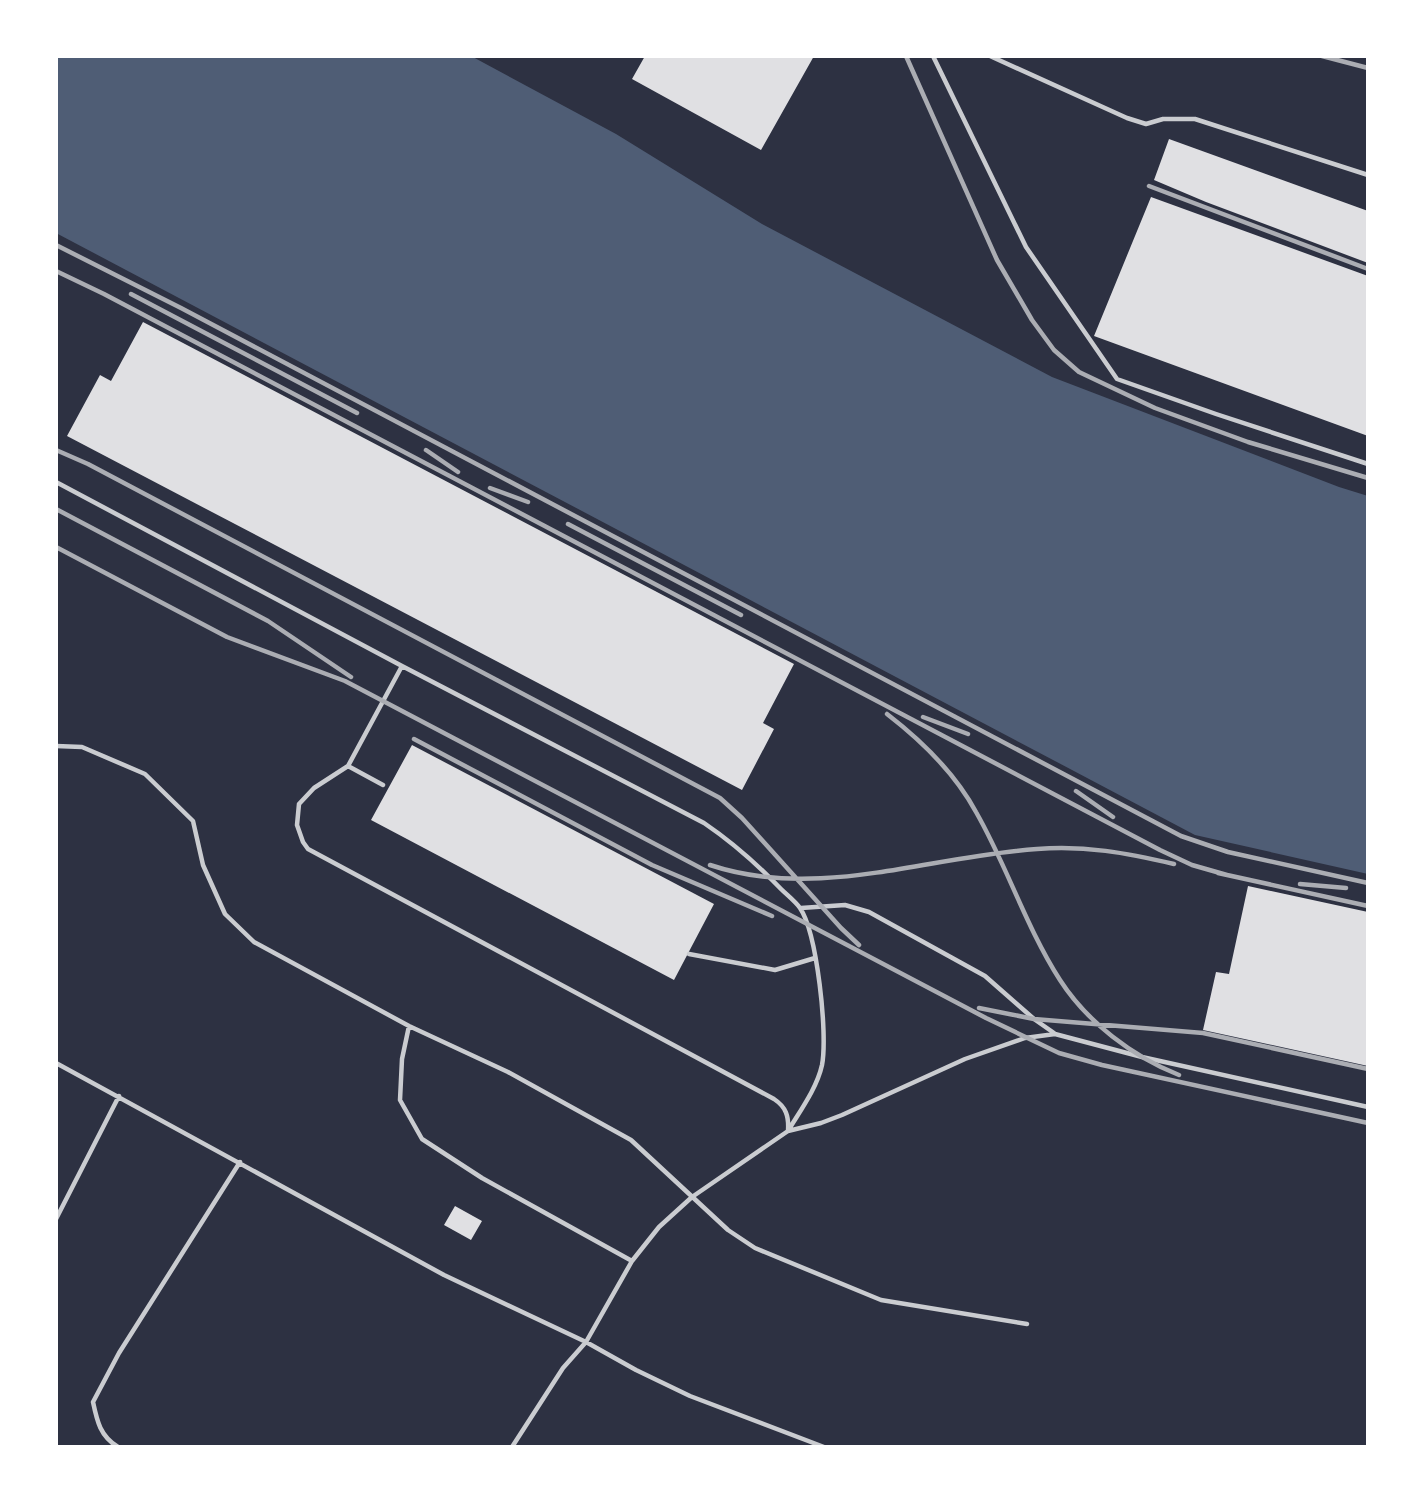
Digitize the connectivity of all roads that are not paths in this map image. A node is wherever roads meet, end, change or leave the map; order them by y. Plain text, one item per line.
1 (933, 56) edge
2 (990, 56) edge
3 (1368, 174) edge
4 (1368, 464) edge
5 (56, 482) edge
6 (402, 666) junction
7 (56, 746) edge
8 (348, 766) junction
9 (383, 785) dead end
10 (801, 908) junction
11 (689, 954) dead end
12 (815, 958) junction
13 (409, 1026) junction
14 (1055, 1034) junction
15 (56, 1063) edge
16 (119, 1096) junction
17 (1368, 1107) edge
18 (788, 1132) junction
19 (240, 1162) junction
20 (692, 1197) junction
21 (56, 1219) edge
22 (632, 1261) junction
23 (1027, 1324) dead end
24 (586, 1342) junction
25 (118, 1447) edge
26 (512, 1447) edge
27 (824, 1447) edge

1 - 4 lane
2 - 3 lane
5 - 6 lane
6 - 8 lane
6 - 10 lane
7 - 13 lane
8 - 9 lane
8 - 18 lane
10 - 12 lane
10 - 14 lane
11 - 12 lane
12 - 18 lane
13 - 20 lane
13 - 22 lane
14 - 17 lane
14 - 18 lane
15 - 16 lane
16 - 19 lane
16 - 21 lane
18 - 20 lane
19 - 24 lane
19 - 25 lane
20 - 22 lane
20 - 23 lane
22 - 24 lane
24 - 26 lane
24 - 27 lane

